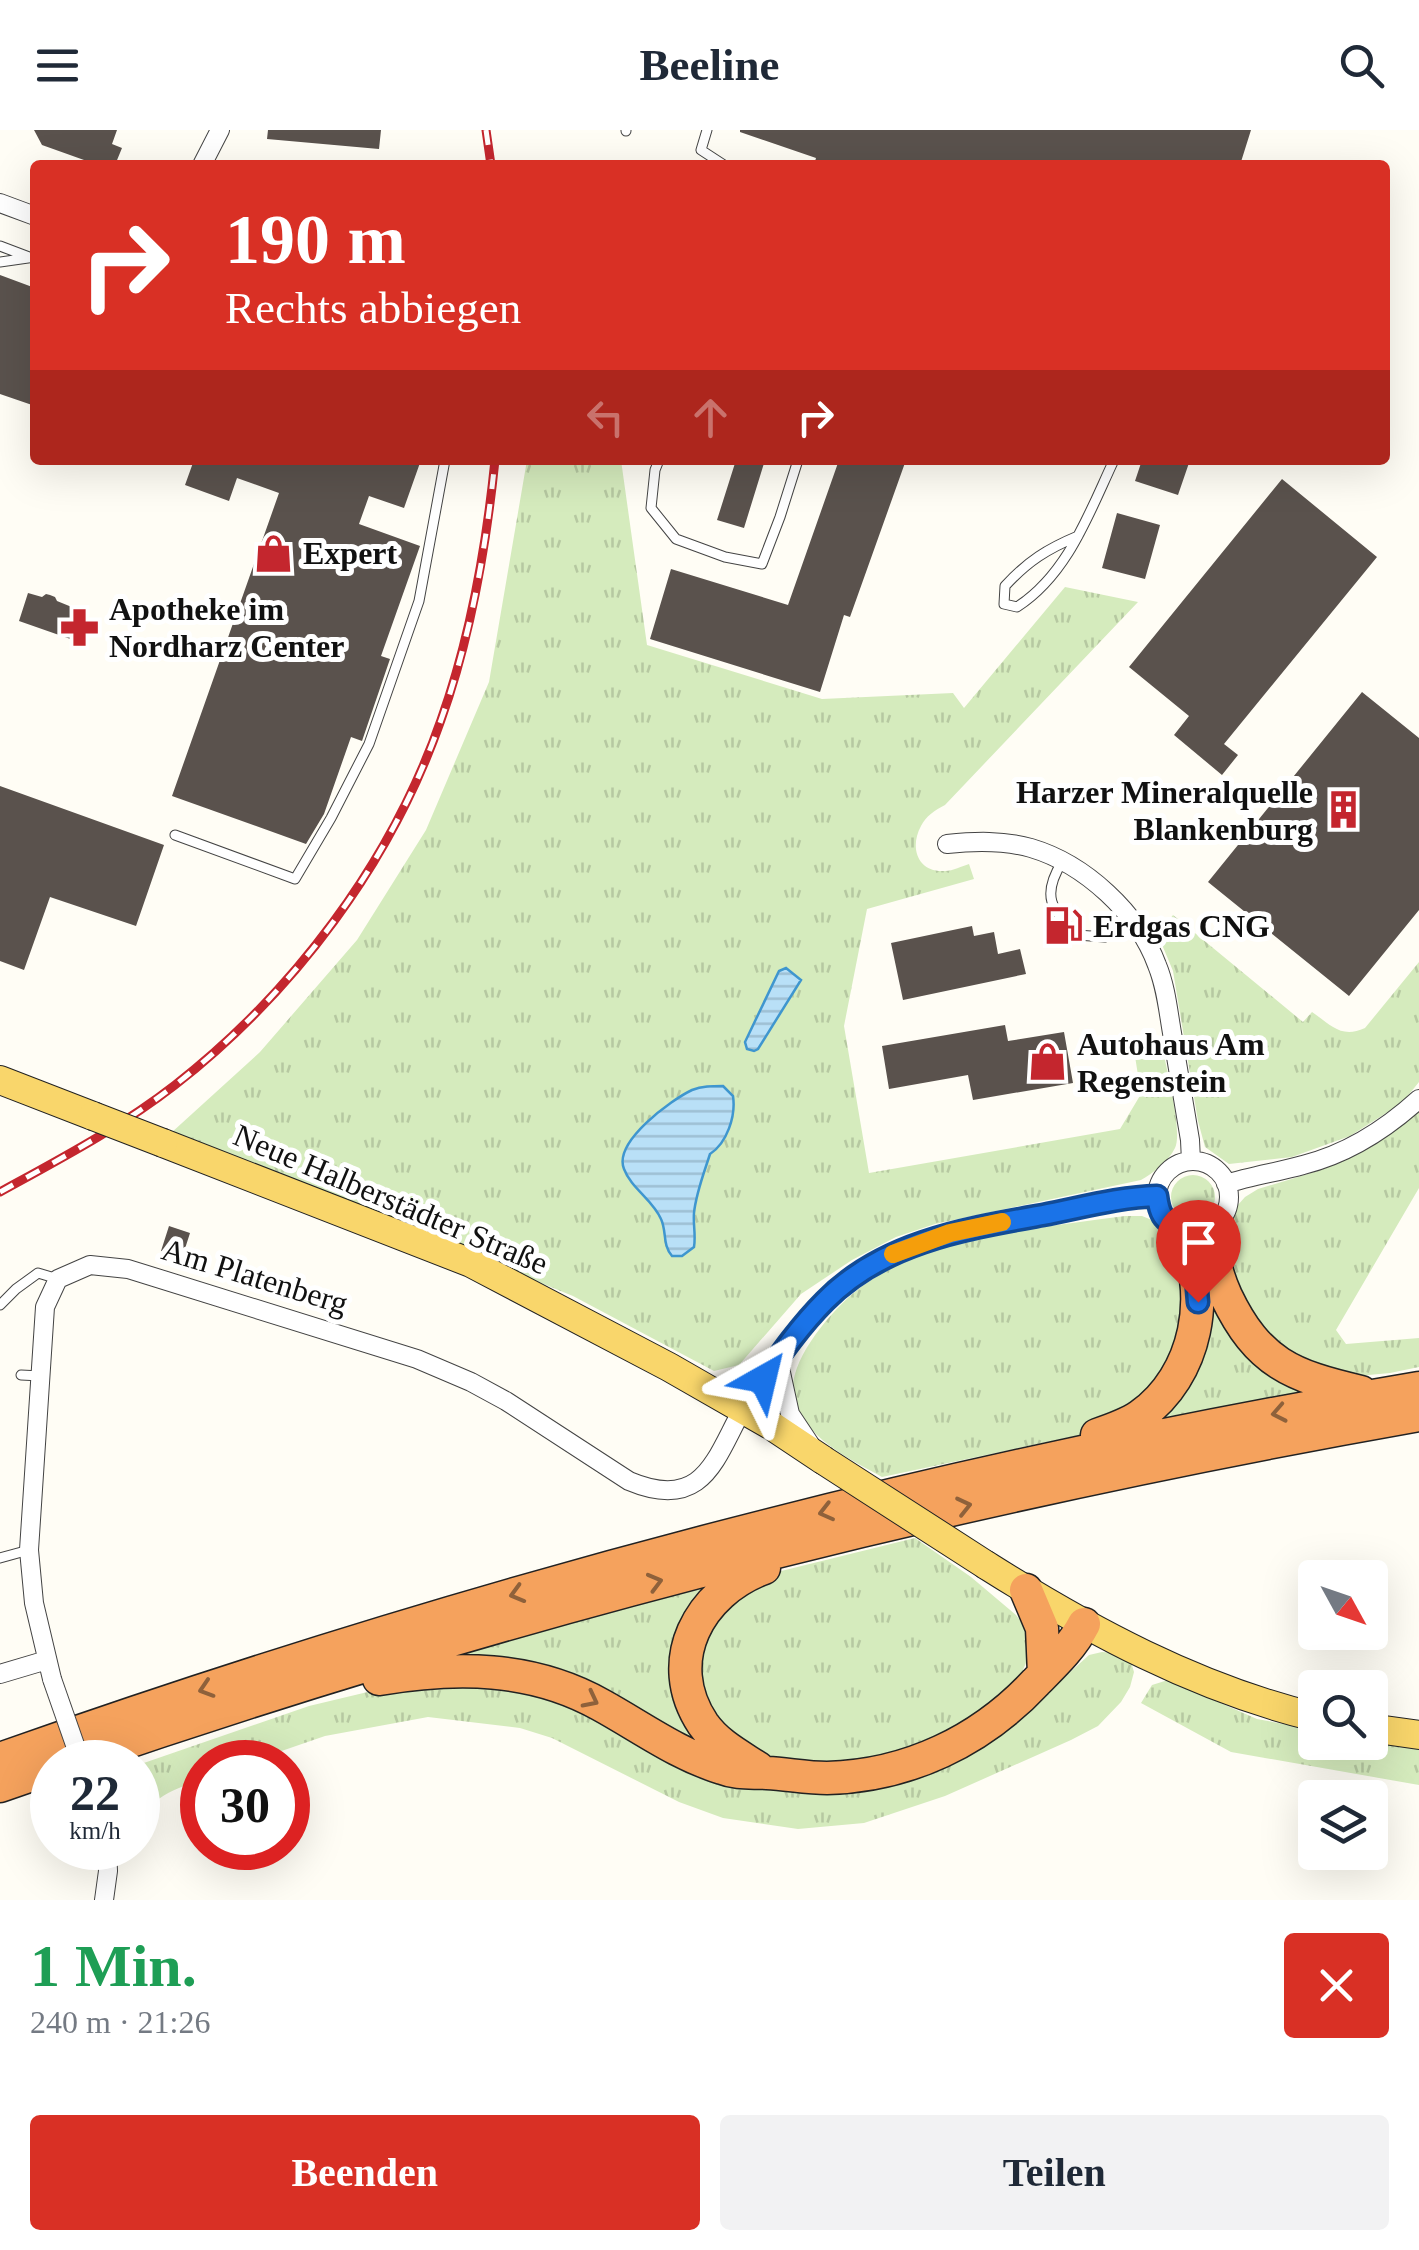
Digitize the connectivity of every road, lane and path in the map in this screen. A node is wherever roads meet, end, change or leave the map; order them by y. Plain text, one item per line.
1 (220, 130) edge
2 (707, 130) edge
3 (205, 160) edge
4 (716, 160) edge
5 (0, 203) edge
6 (30, 214) edge
7 (0, 246) edge
8 (30, 257) edge
9 (30, 258) edge
10 (0, 262) edge
11 (445, 465) edge
12 (658, 465) edge
13 (796, 465) edge
14 (1112, 465) edge
15 (1078, 536) junction
16 (176, 835) dead end
17 (946, 844) dead end
18 (1062, 862) junction
19 (1138, 927) junction
20 (0, 1080) edge
21 (1419, 1099) edge
22 (1191, 1161) junction
23 (1226, 1184) junction
24 (1157, 1196) junction
25 (1197, 1229) junction
26 (58, 1279) junction
27 (0, 1305) edge
28 (778, 1359) junction
29 (21, 1376) dead end
30 (41, 1376) junction
31 (1419, 1388) edge
32 (1375, 1395) junction
33 (743, 1409) junction
34 (1419, 1415) edge
35 (1087, 1452) junction
36 (823, 1460) junction
37 (790, 1547) junction
38 (29, 1550) junction
39 (0, 1558) edge
40 (1026, 1590) junction
41 (1084, 1624) junction
42 (47, 1660) junction
43 (0, 1674) edge
44 (1044, 1674) junction
45 (326, 1678) junction
46 (1298, 1712) edge
47 (1388, 1731) edge
48 (1419, 1735) edge
49 (73, 1740) edge
50 (136, 1740) edge
51 (0, 1760) edge
52 (766, 1773) junction
53 (30, 1776) edge
54 (0, 1786) edge
55 (108, 1870) edge
56 (104, 1900) edge

1 - 3 street
2 - 4 lane
5 - 6 street
7 - 8 lane
9 - 10 lane
11 - 16 lane
12 - 13 lane
14 - 15 lane
15 - 15 lane
17 - 18 street
18 - 19 street
18 - 19 lane
19 - 22 street
20 - 33 main road, Neue Halberstädter Straße, bridge
21 - 23 street
22 - 23 street
22 - 24 street
23 - 25 street
24 - 25 street
24 - 28 street, Am Platenberg
25 - 32 highway
25 - 35 highway
26 - 27 lane
26 - 30 street
26 - 33 street, Am Platenberg
28 - 33 street, Am Platenberg
28 - 36 street
29 - 30 lane
30 - 38 street
31 - 32 highway
32 -> 35 highway
33 - 36 main road, Neue Halberstädter Straße
37 -> 34 highway
35 -> 51 highway
36 - 40 main road, Neue Halberstädter Straße, bridge
45 -> 37 highway
37 - 52 highway
38 - 39 lane
38 - 42 street
40 - 41 main road, Neue Halberstädter Straße
40 - 44 highway
41 - 44 highway
41 - 46 main road, Neue Halberstädter Straße
42 - 43 street
42 - 49 street, bridge
44 - 52 highway
45 - 50 highway
45 -> 52 highway
47 - 48 main road
53 - 54 highway
55 - 56 street

